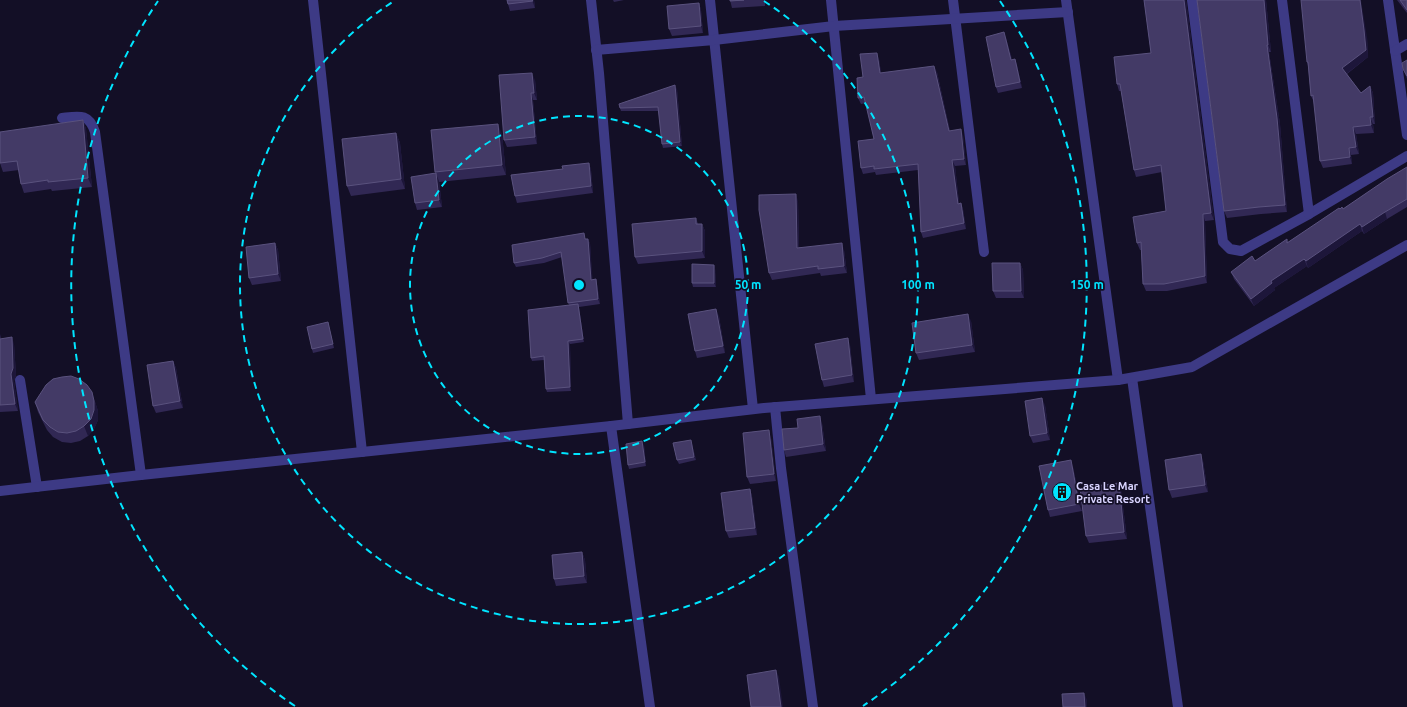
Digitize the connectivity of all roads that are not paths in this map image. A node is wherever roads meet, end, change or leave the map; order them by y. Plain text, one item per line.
1 (313, 0) edge
2 (591, 0) edge
3 (710, 0) edge
4 (832, 0) edge
5 (953, 0) edge
6 (1066, 0) edge
7 (1192, 0) edge
8 (1282, 0) edge
9 (1388, 0) edge
10 (1068, 12) junction
11 (955, 18) junction
12 (834, 26) junction
13 (714, 40) junction
14 (1407, 44) edge
15 (596, 50) junction
16 (1395, 51) junction
17 (62, 118) dead end
18 (1407, 135) edge
19 (1407, 156) edge
20 (1309, 214) junction
21 (1407, 245) edge
22 (984, 252) dead end
23 (1132, 378) junction
24 (20, 380) dead end
25 (1118, 380) junction
26 (872, 399) junction
27 (775, 407) junction
28 (753, 409) junction
29 (628, 424) junction
30 (611, 426) junction
31 (362, 452) junction
32 (140, 475) junction
33 (37, 487) junction
34 (0, 492) edge
35 (650, 707) edge
36 (813, 707) edge
37 (1178, 707) edge

1 - 31 street
2 - 15 street
3 - 13 street
4 - 12 street
5 - 11 street
6 - 10 street
7 - 20 street
8 - 20 street
9 - 16 street
10 - 11 street
10 - 25 street
11 - 12 street
11 - 22 street
12 - 13 street
12 - 26 street
13 - 15 street
13 - 28 street
14 - 16 street
15 - 29 street
16 - 18 street
17 - 32 street
19 - 20 street
21 - 23 street
23 - 25 street
23 - 37 street
24 - 33 street
25 - 26 street
26 - 27 street
27 - 28 street
27 - 36 street
28 - 29 street
29 - 30 street
30 - 31 street
30 - 35 street
31 - 32 street
32 - 33 street
33 - 34 street

